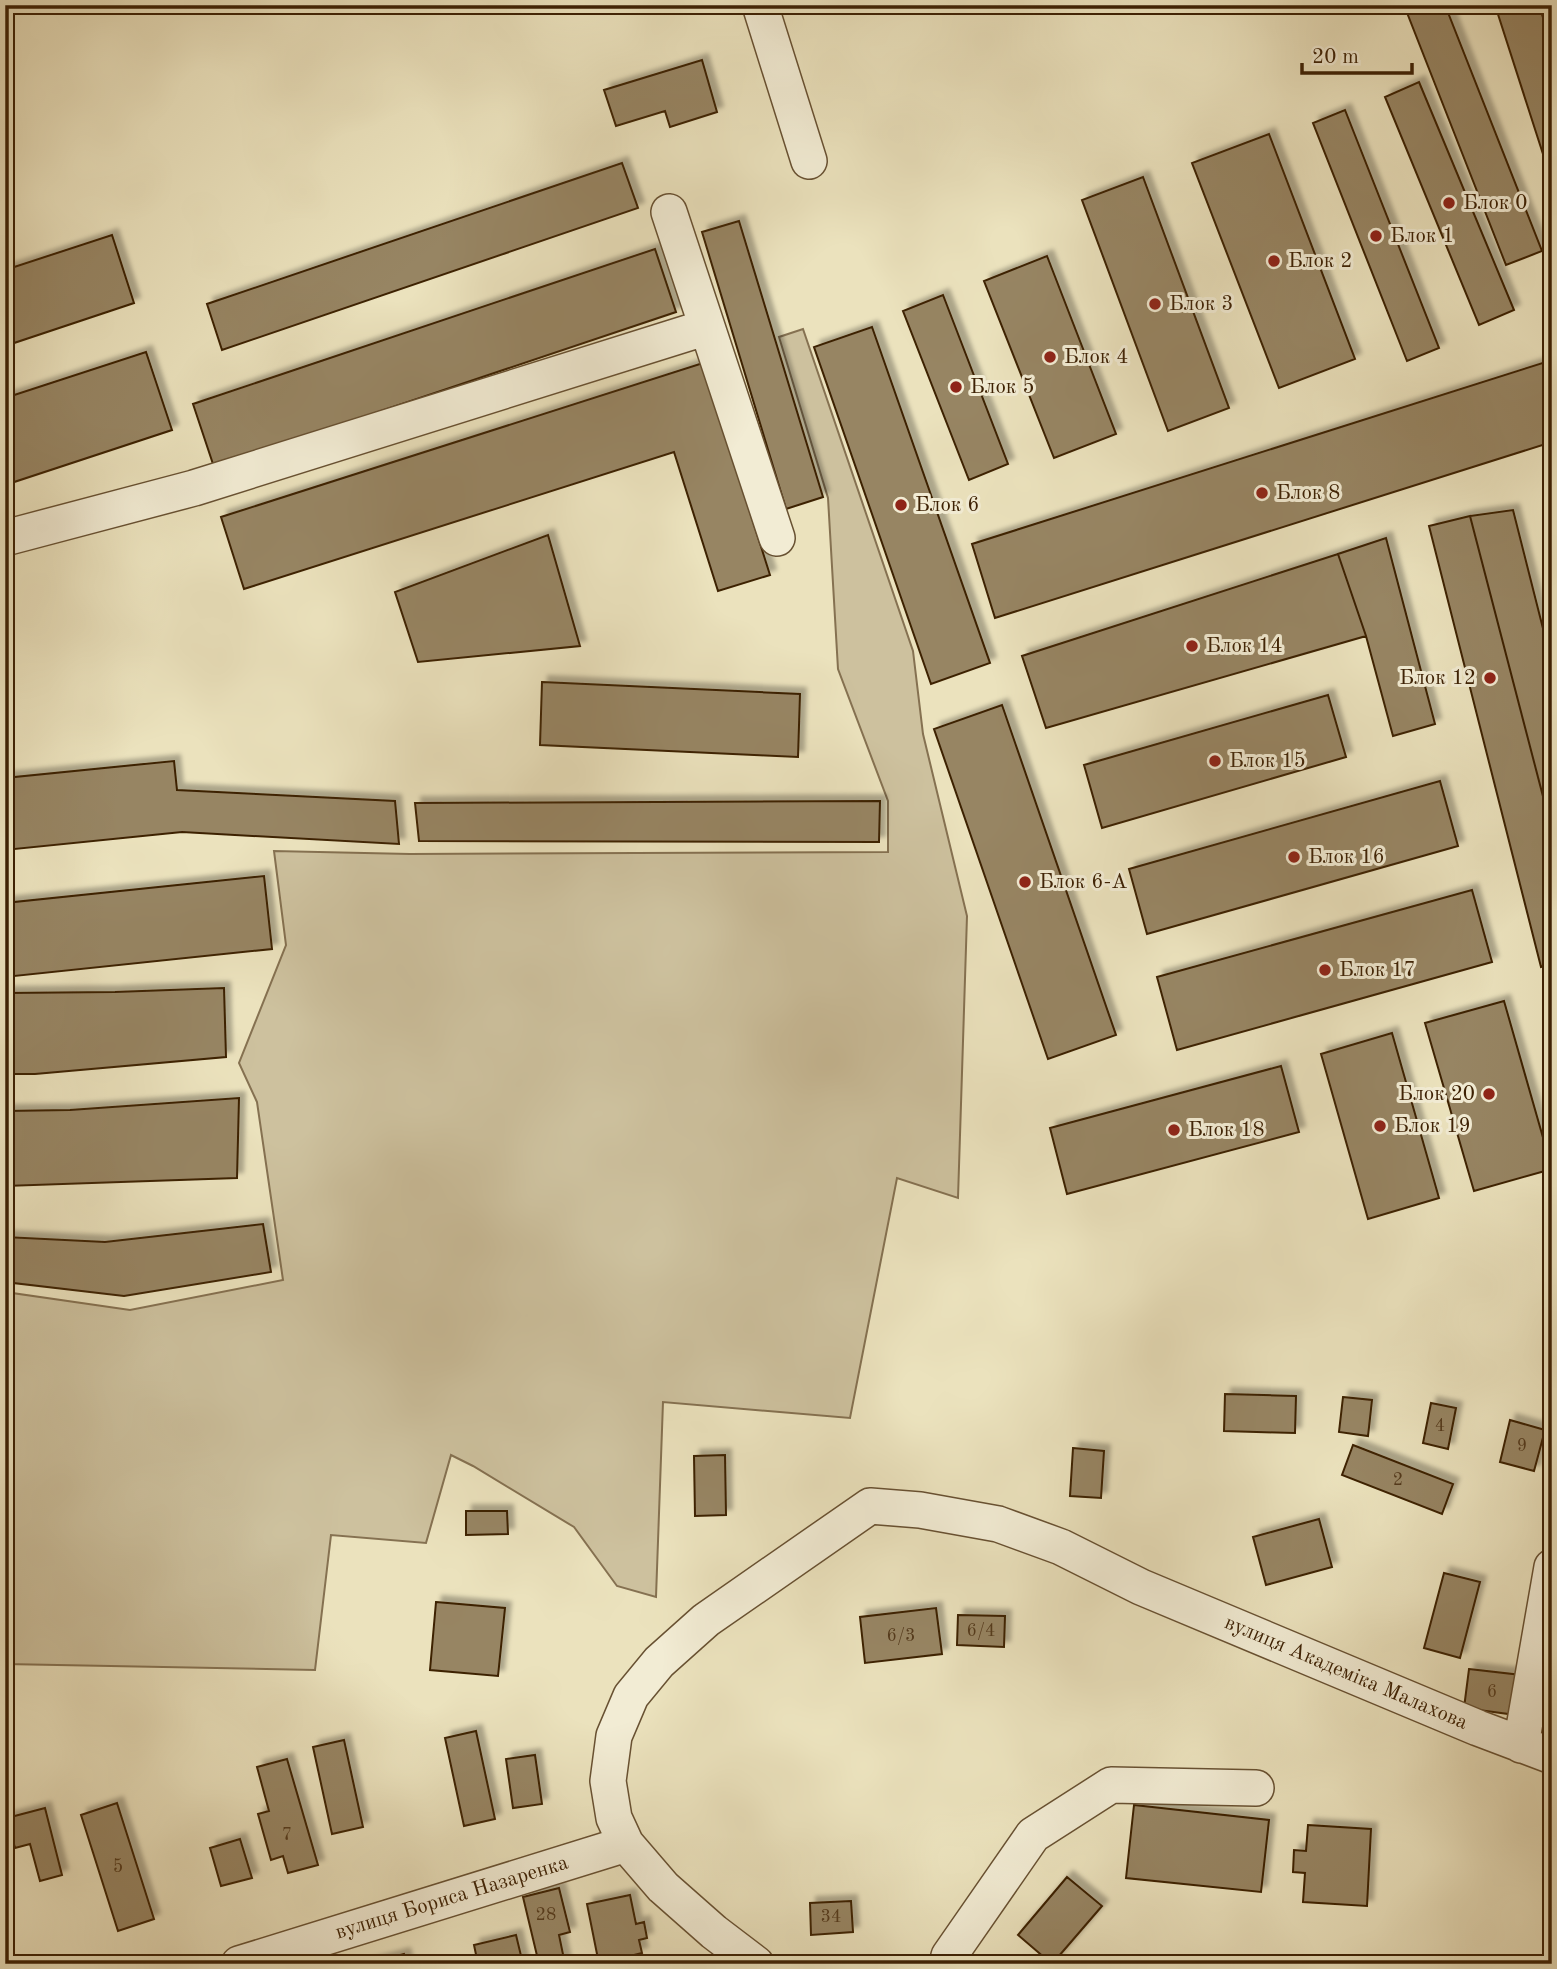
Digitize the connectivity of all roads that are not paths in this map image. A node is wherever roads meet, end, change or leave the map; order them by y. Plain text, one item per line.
1 (760, 5) edge
2 (809, 161) dead end
3 (670, 212) dead end
4 (708, 327) junction
5 (5, 538) edge
6 (777, 538) dead end
7 (1552, 1567) edge
8 (1537, 1750) edge
9 (1256, 1788) dead end
10 (626, 1844) junction
11 (239, 1964) edge
12 (756, 1964) edge
13 (947, 1964) edge

1 - 2 street
3 - 4 street
4 - 5 street
4 - 6 street
7 - 8 street
8 - 10 street, вулиця Академіка Малахова
9 - 13 street
10 - 11 street, вулиця Бориса Назаренка
10 - 12 street

